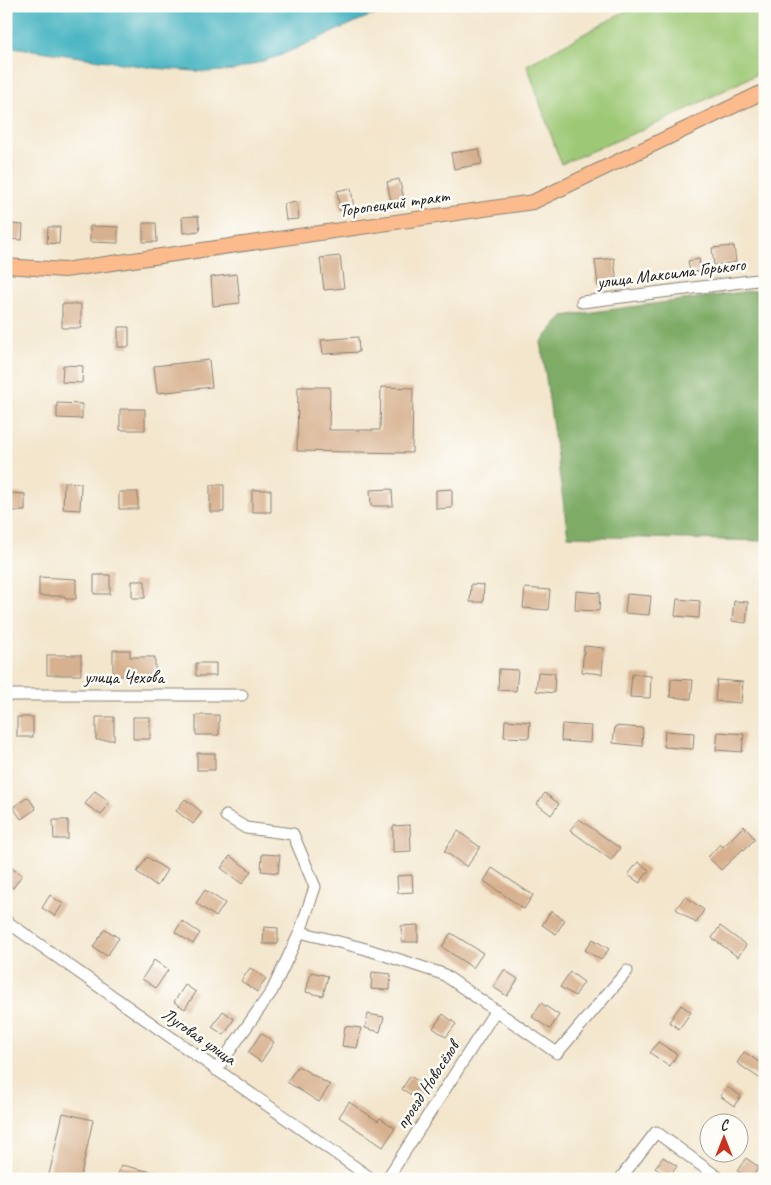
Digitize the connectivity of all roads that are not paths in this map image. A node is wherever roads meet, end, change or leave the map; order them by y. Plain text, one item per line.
1 (765, 91) edge
2 (6, 266) edge
3 (765, 279) edge
4 (582, 302) dead end
5 (242, 694) dead end
6 (6, 695) edge
7 (226, 816) dead end
8 (6, 921) edge
9 (300, 932) junction
10 (627, 971) dead end
11 (496, 1010) junction
12 (216, 1070) junction
13 (372, 1179) edge
14 (387, 1179) edge
15 (620, 1179) edge
16 (720, 1179) edge

1 - 2 main road, Торопецкий тракт
3 - 4 street, улица Максима Горького
5 - 6 street, улица Чехова
7 - 9 street
8 - 12 street, Луговая улица
9 - 11 street
9 - 12 street
10 - 11 street
11 - 14 street, проезд Новосёлов
12 - 13 street, Луговая улица
15 - 16 street

